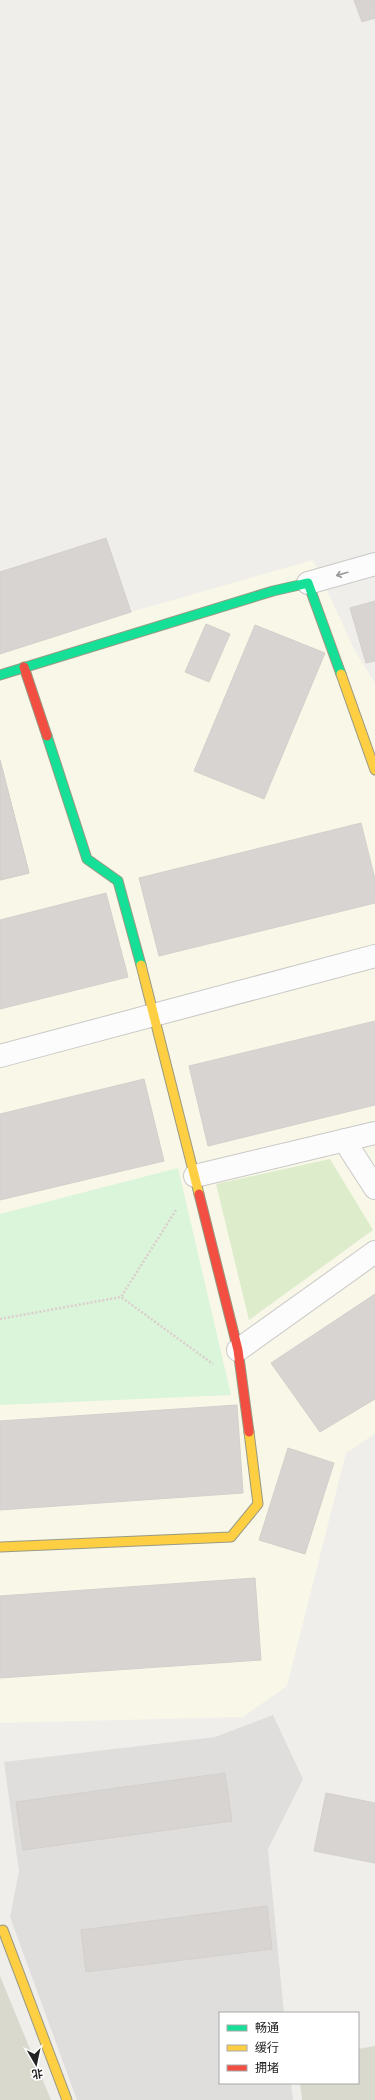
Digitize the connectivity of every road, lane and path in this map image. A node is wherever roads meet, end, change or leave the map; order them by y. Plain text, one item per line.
1 (375, 564) edge
2 (308, 583) junction
3 (24, 667) junction
4 (0, 675) edge
5 (370, 742) edge
6 (375, 770) edge
7 (375, 956) edge
8 (154, 1014) junction
9 (0, 1056) edge
10 (375, 1133) edge
11 (344, 1140) junction
12 (195, 1177) junction
13 (375, 1188) edge
14 (375, 1252) edge
15 (121, 1298) junction
16 (0, 1319) edge
17 (238, 1350) junction
18 (243, 1385) junction
19 (0, 1547) edge
20 (3, 1930) dead end
21 (67, 2100) edge

1 -> 2 street
2 - 3 street
2 - 5 street
3 - 4 street
3 - 8 street
5 - 6 street
7 - 8 street
8 - 9 street
8 - 12 street
10 - 11 street
11 - 12 street
11 - 13 street
12 - 15 path
12 - 17 street
14 - 17 street
15 - 16 path
15 - 18 path
17 - 18 street
18 - 19 street
20 - 21 street

